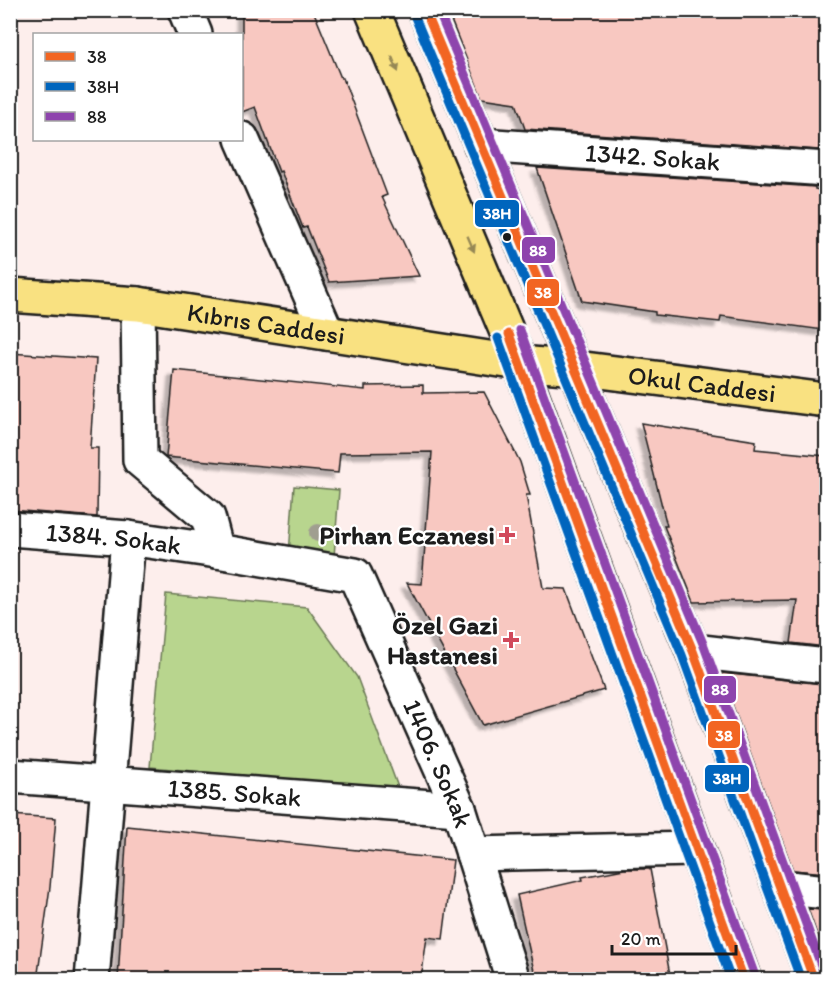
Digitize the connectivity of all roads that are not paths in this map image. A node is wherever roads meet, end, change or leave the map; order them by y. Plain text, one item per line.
1 (185, 10) edge
2 (372, 10) edge
3 (425, 10) edge
4 (195, 33) edge
5 (242, 141) edge
6 (481, 145) junction
7 (826, 169) edge
8 (10, 295) edge
9 (138, 304) junction
10 (327, 333) junction
11 (520, 363) junction
12 (577, 368) junction
13 (826, 400) edge
14 (10, 529) edge
15 (128, 538) junction
16 (217, 550) junction
17 (693, 651) junction
18 (826, 666) edge
19 (10, 776) edge
20 (108, 783) junction
21 (459, 809) junction
22 (695, 849) junction
23 (473, 854) junction
24 (780, 887) junction
25 (826, 892) edge
26 (92, 980) edge
27 (513, 980) edge
28 (744, 980) edge
29 (814, 980) edge

1 - 4 street
2 -> 11 main road
3 - 6 main road
5 - 10 street
6 - 7 street, 1342. Sokak
6 - 12 main road
8 - 9 main road, Kıbrıs Caddesi
9 - 10 main road, Kıbrıs Caddesi
9 - 16 street
10 - 11 main road, Kıbrıs Caddesi
11 - 12 main road, Kıbrıs Caddesi
11 - 22 main road
12 - 13 main road, Okul Caddesi
12 - 17 main road
14 - 15 street, 1384. Sokak
15 - 16 street, 1384. Sokak
15 - 20 street
16 - 21 street, 1406. Sokak
17 - 18 street
17 - 24 main road
19 - 20 street, 1385. Sokak
20 - 21 street, 1385. Sokak
20 - 26 street
21 - 23 street, 1406. Sokak
22 - 23 street
22 - 28 main road
23 - 27 street, 1406. Sokak
24 - 25 street
24 - 29 main road

